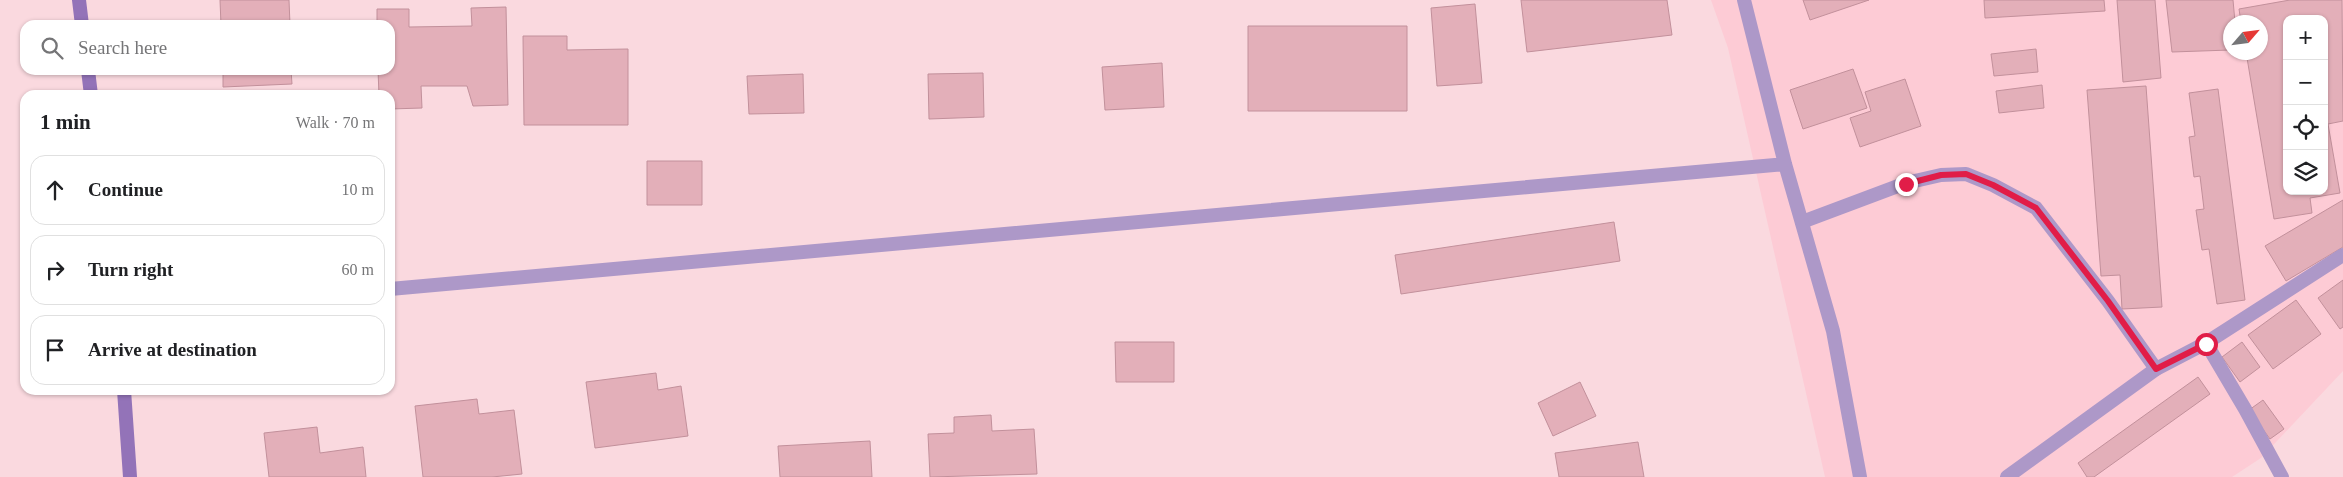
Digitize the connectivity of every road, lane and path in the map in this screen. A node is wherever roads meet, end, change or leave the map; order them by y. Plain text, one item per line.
1 (79, 0) edge
2 (1744, 0) edge
3 (81, 20) edge
4 (89, 75) edge
5 (90, 90) edge
6 (1784, 164) junction
7 (1802, 222) junction
8 (2343, 255) edge
9 (395, 289) edge
10 (2206, 344) junction
11 (2156, 369) junction
12 (124, 395) edge
13 (130, 477) edge
14 (1860, 477) edge
15 (2007, 477) edge
16 (2282, 477) edge

1 - 3 main road
2 - 6 street
4 - 5 main road
6 - 7 street
6 - 9 street
7 - 11 street
7 - 14 street
8 - 10 street
10 - 11 street
10 - 16 street
11 - 15 street
12 - 13 main road

